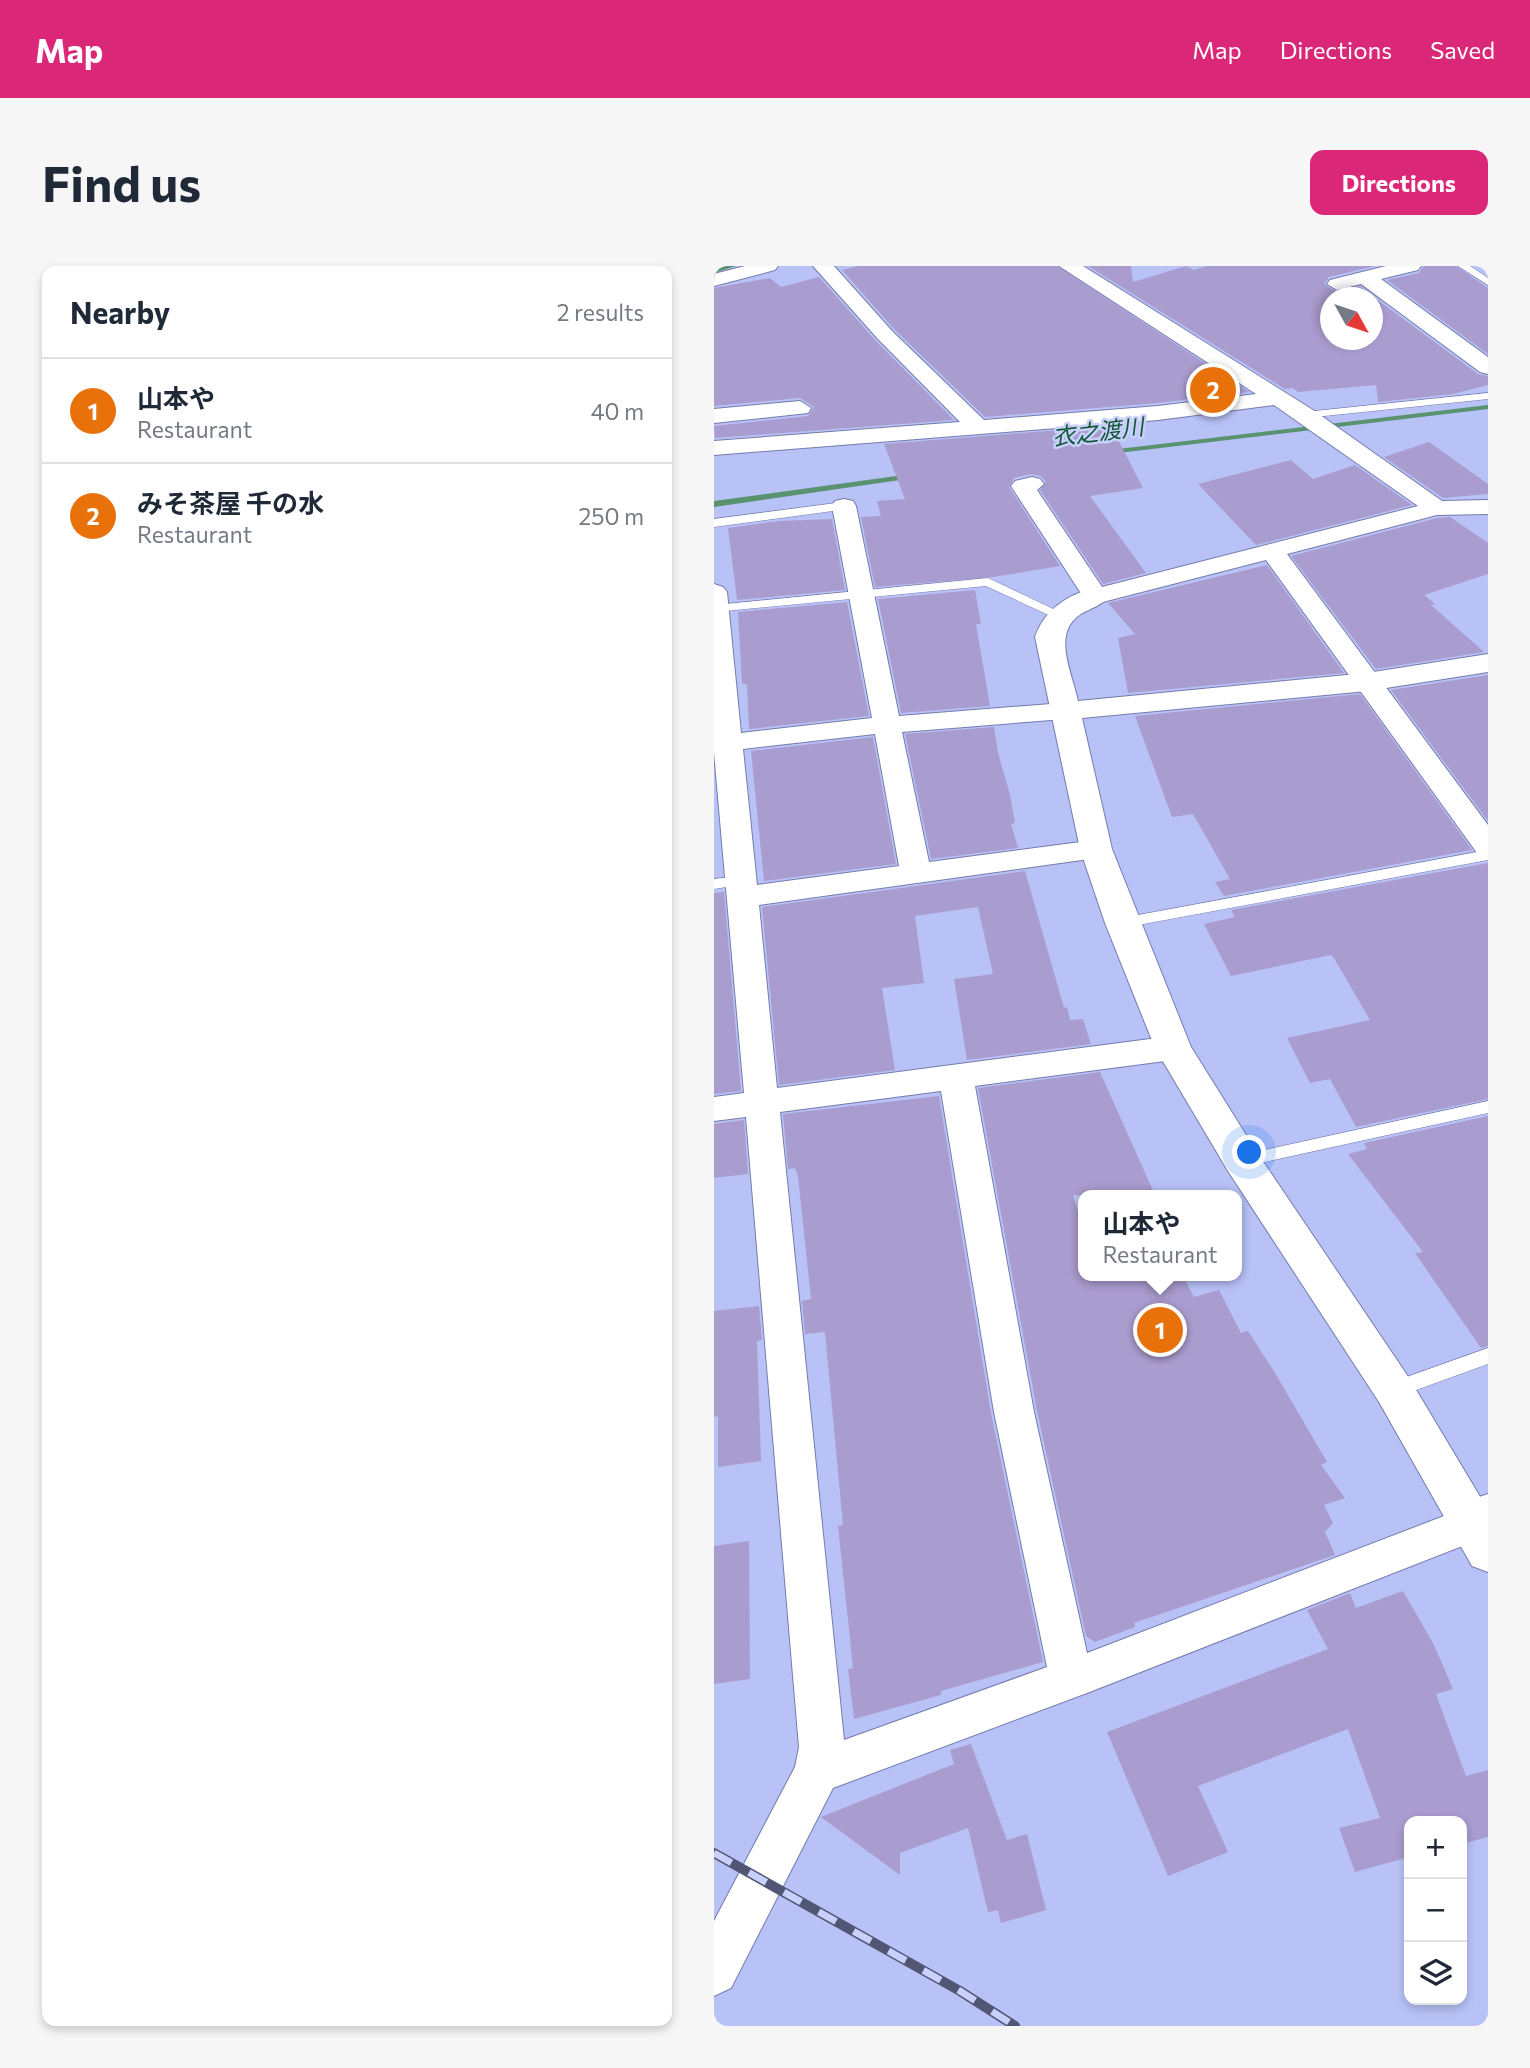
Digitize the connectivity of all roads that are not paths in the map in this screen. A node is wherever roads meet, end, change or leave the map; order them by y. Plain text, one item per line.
1 (768, 266) edge
2 (823, 266) edge
3 (1113, 266) edge
4 (1411, 266) edge
5 (1463, 266) edge
6 (1075, 270) edge
7 (1366, 278) junction
8 (714, 281) edge
9 (1488, 282) edge
10 (1337, 285) dead end
11 (1488, 367) edge
12 (1488, 396) edge
13 (1277, 398) junction
14 (800, 408) dead end
15 (1305, 415) junction
16 (714, 416) edge
17 (976, 425) junction
18 (714, 448) edge
19 (1032, 484) dead end
20 (844, 506) joint
21 (1437, 508) junction
22 (1488, 508) edge
23 (714, 523) edge
24 (1272, 551) junction
25 (860, 594) junction
26 (1095, 596) junction
27 (715, 603) edge
28 (1060, 615) junction
29 (1488, 663) edge
30 (1367, 682) junction
31 (1064, 711) junction
32 (885, 725) junction
33 (721, 743) edge
34 (1488, 846) edge
35 (1096, 849) junction
36 (1488, 855) edge
37 (916, 874) junction
38 (732, 887) edge
39 (1122, 923) junction
40 (1173, 1048) junction
41 (956, 1077) junction
42 (761, 1103) junction
43 (1488, 1107) edge
44 (714, 1109) edge
45 (1242, 1161) junction
46 (1488, 1356) edge
47 (1394, 1390) junction
48 (1483, 1529) edge
49 (1071, 1679) junction
50 (817, 1772) junction
51 (714, 1971) edge

1 - 8 street
2 - 17 street
3 - 6 street
4 - 7 street
5 - 9 lane
6 - 13 street
7 - 10 street
7 - 11 street
12 - 15 lane
13 - 15 street
13 - 17 street
14 - 16 street
15 - 21 street
17 - 18 street
19 - 26 street
20 - 23 lane
20 - 25 street
21 - 22 street
21 - 24 street
24 - 26 street
24 - 30 street
25 - 27 lane
25 - 28 lane
25 - 32 street
26 - 28 street
27 - 33 street
28 - 31 street
29 - 30 street
30 - 31 street
30 - 34 street
31 - 32 street
31 - 35 street
32 - 33 street
32 - 37 street
33 - 38 street
35 - 37 street
35 - 39 street
36 - 39 lane
37 - 38 street
38 - 42 street
39 - 40 street
40 - 41 street
40 - 45 street
41 - 42 street
41 - 49 street
42 - 44 street
42 - 50 street
43 - 45 lane
45 - 47 street
46 - 47 lane
47 - 48 street
48 - 49 street
49 - 50 street
50 - 51 street

